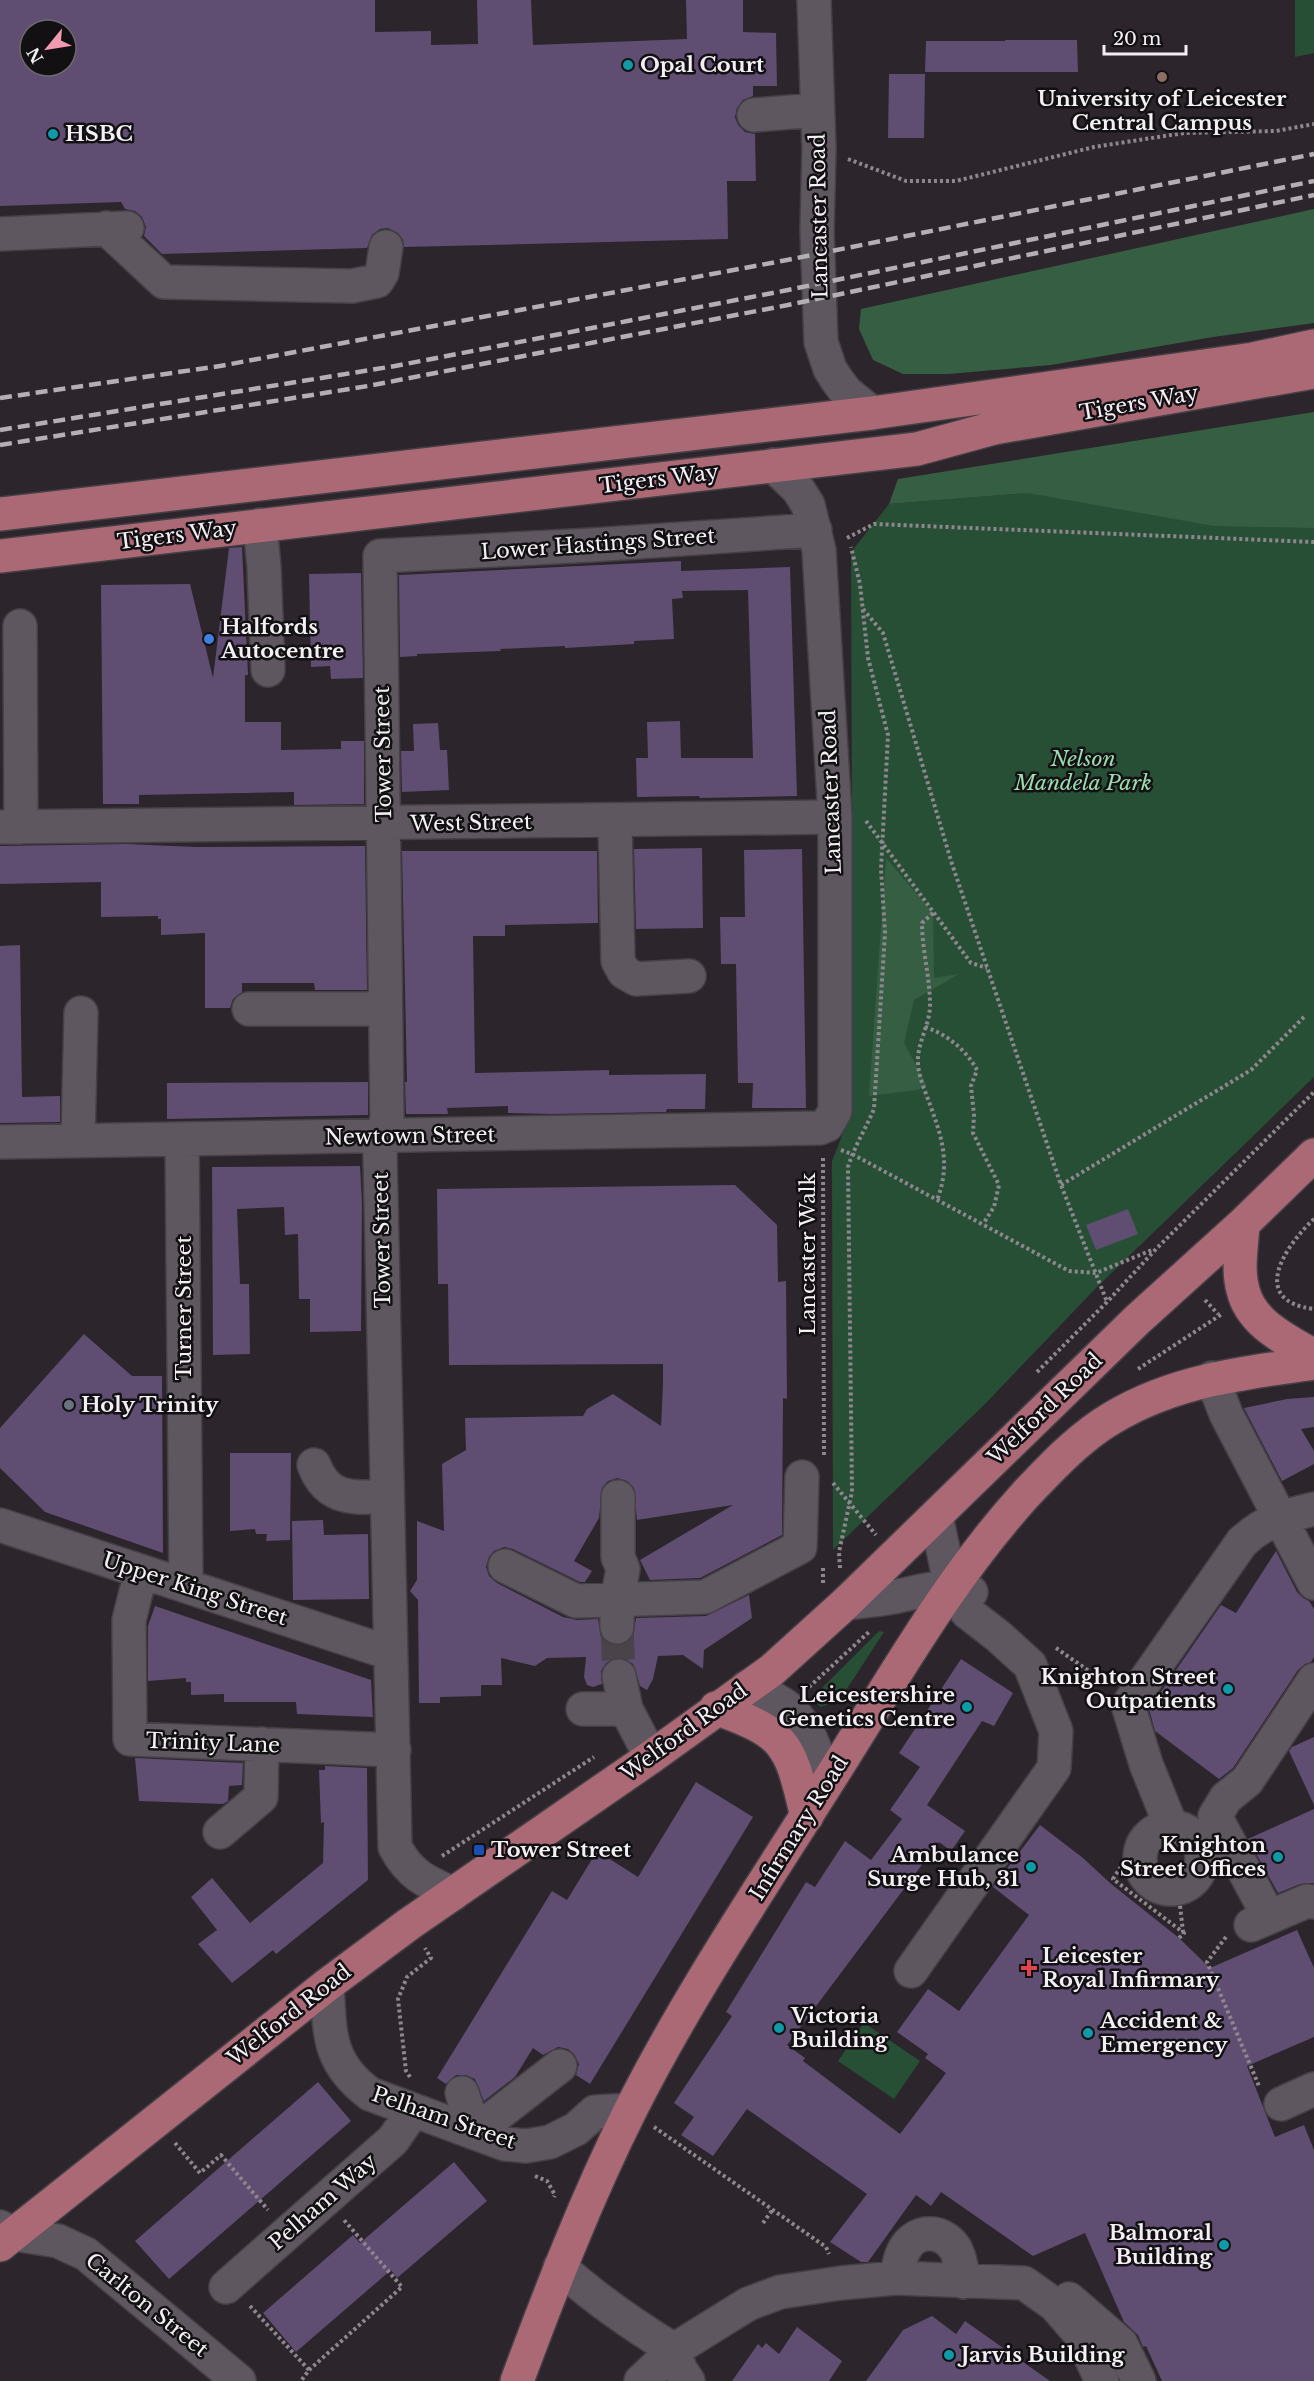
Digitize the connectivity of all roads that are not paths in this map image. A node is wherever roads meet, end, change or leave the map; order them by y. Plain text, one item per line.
1 (814, 0) edge
2 (817, 110) junction
3 (754, 116) dead end
4 (106, 228) junction
5 (138, 228) dead end
6 (0, 234) edge
7 (386, 247) dead end
8 (1314, 346) edge
9 (1314, 372) edge
10 (872, 413) junction
11 (773, 465) junction
12 (0, 513) edge
13 (260, 525) junction
14 (815, 530) junction
15 (0, 556) edge
16 (380, 556) joint
17 (20, 626) dead end
18 (268, 670) dead end
19 (835, 817) junction
20 (615, 821) junction
21 (384, 824) junction
22 (10, 827) edge
23 (689, 976) dead end
24 (249, 1009) dead end
25 (385, 1009) junction
26 (81, 1013) dead end
27 (383, 1136) junction
28 (182, 1139) junction
29 (78, 1140) junction
30 (0, 1142) edge
31 (825, 1143) joint
32 (1314, 1155) edge
33 (1243, 1224) junction
34 (1314, 1356) edge
35 (1314, 1363) edge
36 (1212, 1378) junction
37 (314, 1465) dead end
38 (819, 1472) road end
39 (387, 1497) junction
40 (618, 1497) dead end
41 (1314, 1509) edge
42 (936, 1516) junction
43 (1280, 1517) junction
44 (0, 1525) edge
45 (505, 1566) dead end
46 (141, 1572) junction
47 (1314, 1583) edge
48 (186, 1585) junction
49 (951, 1587) junction
50 (835, 1596) junction
51 (617, 1613) junction
52 (932, 1615) junction
53 (999, 1636) junction
54 (390, 1653) junction
55 (619, 1676) tunnel mouth
56 (1314, 1680) edge
57 (747, 1687) junction
58 (716, 1708) junction
59 (583, 1709) dead end
60 (626, 1710) junction
61 (262, 1744) junction
62 (394, 1750) junction
63 (651, 1757) junction
64 (826, 1784) junction
65 (807, 1816) junction
66 (1170, 1826) junction
67 (220, 1832) dead end
68 (453, 1894) junction
69 (1314, 1902) edge
70 (911, 1971) dead end
71 (327, 1984) junction
72 (560, 2066) dead end
73 (1314, 2089) edge
74 (462, 2093) dead end
75 (1281, 2104) road end
76 (630, 2110) junction
77 (413, 2111) junction
78 (475, 2132) junction
79 (5, 2235) edge
80 (560, 2267) junction
81 (896, 2278) junction
82 (963, 2282) junction
83 (1024, 2283) junction
84 (228, 2286) road end
85 (674, 2350) junction
86 (226, 2377) edge
87 (516, 2381) edge
88 (641, 2381) edge
89 (688, 2381) edge
90 (1102, 2381) edge
91 (1139, 2381) edge

1 - 2 street, Lancaster Road
2 - 3 street
2 - 10 street, Lancaster Road
4 - 5 street
4 - 6 street
4 - 7 street
8 - 10 main road, Tigers Way
9 - 11 main road, Tigers Way
10 - 12 main road, Tigers Way
11 - 13 main road, Tigers Way
11 - 14 street, Lancaster Road
13 - 15 main road, Tigers Way
13 - 18 street
14 - 16 street, Lower Hastings Street
14 - 19 street, Lancaster Road
16 - 21 street, Tower Street
17 - 22 street
19 - 20 street, West Street
19 - 31 street, Lancaster Road
20 - 21 street, West Street
20 - 23 street
21 - 22 street, West Street
21 - 25 street, Tower Street
24 - 25 street
25 - 27 street, Tower Street
26 - 29 street
27 - 28 street, Newtown Street
27 - 31 street, Newtown Street
27 - 39 street, Tower Street
28 - 29 street, Newtown Street
28 - 48 street, Turner Street
29 - 30 street, Newtown Street
32 - 33 main road, Welford Road
33 - 34 main road
33 - 42 main road, Welford Road
35 - 36 main road, Infirmary Road
36 - 43 street
36 - 49 main road, Infirmary Road
37 - 39 street
38 - 51 street
39 - 54 street, Tower Street
40 - 51 street
41 - 43 street
42 - 49 street
42 - 50 main road, Welford Road
43 - 47 street
43 - 66 street
44 - 46 street, Upper King Street
45 - 51 street
46 - 48 street, Upper King Street
46 - 61 street, Trinity Lane
48 - 54 street, Upper King Street
49 - 50 street
49 - 52 main road, Infirmary Road
49 - 53 street
50 - 57 main road, Welford Road
52 - 53 street
52 - 64 main road, Infirmary Road
53 - 70 street
54 - 62 street, Tower Street
55 - 60 street
56 - 69 street
57 - 58 main road, Welford Road
57 - 64 street
58 - 63 main road, Welford Road
58 - 65 main road
59 - 60 street
60 - 63 street
61 - 62 street, Trinity Lane
61 - 67 street
62 - 68 street, Tower Street
63 - 68 main road, Welford Road
64 - 65 main road, Infirmary Road
65 - 76 main road, Infirmary Road
66 - 66 street
68 - 71 main road, Welford Road
71 - 77 street, Pelham Street
71 - 79 main road, Welford Road
72 - 78 street
73 - 75 street
74 - 78 street
76 - 78 street, Pelham Street
76 - 80 main road, Infirmary Road
77 - 78 street, Pelham Street
77 - 84 street, Pelham Way
79 - 86 street, Carlton Street
80 - 85 street
80 - 87 main road, Infirmary Road
81 - 82 street
81 - 82 street
81 - 85 street
82 - 83 street
83 - 90 street
83 - 91 street
85 - 88 street
85 - 89 street

